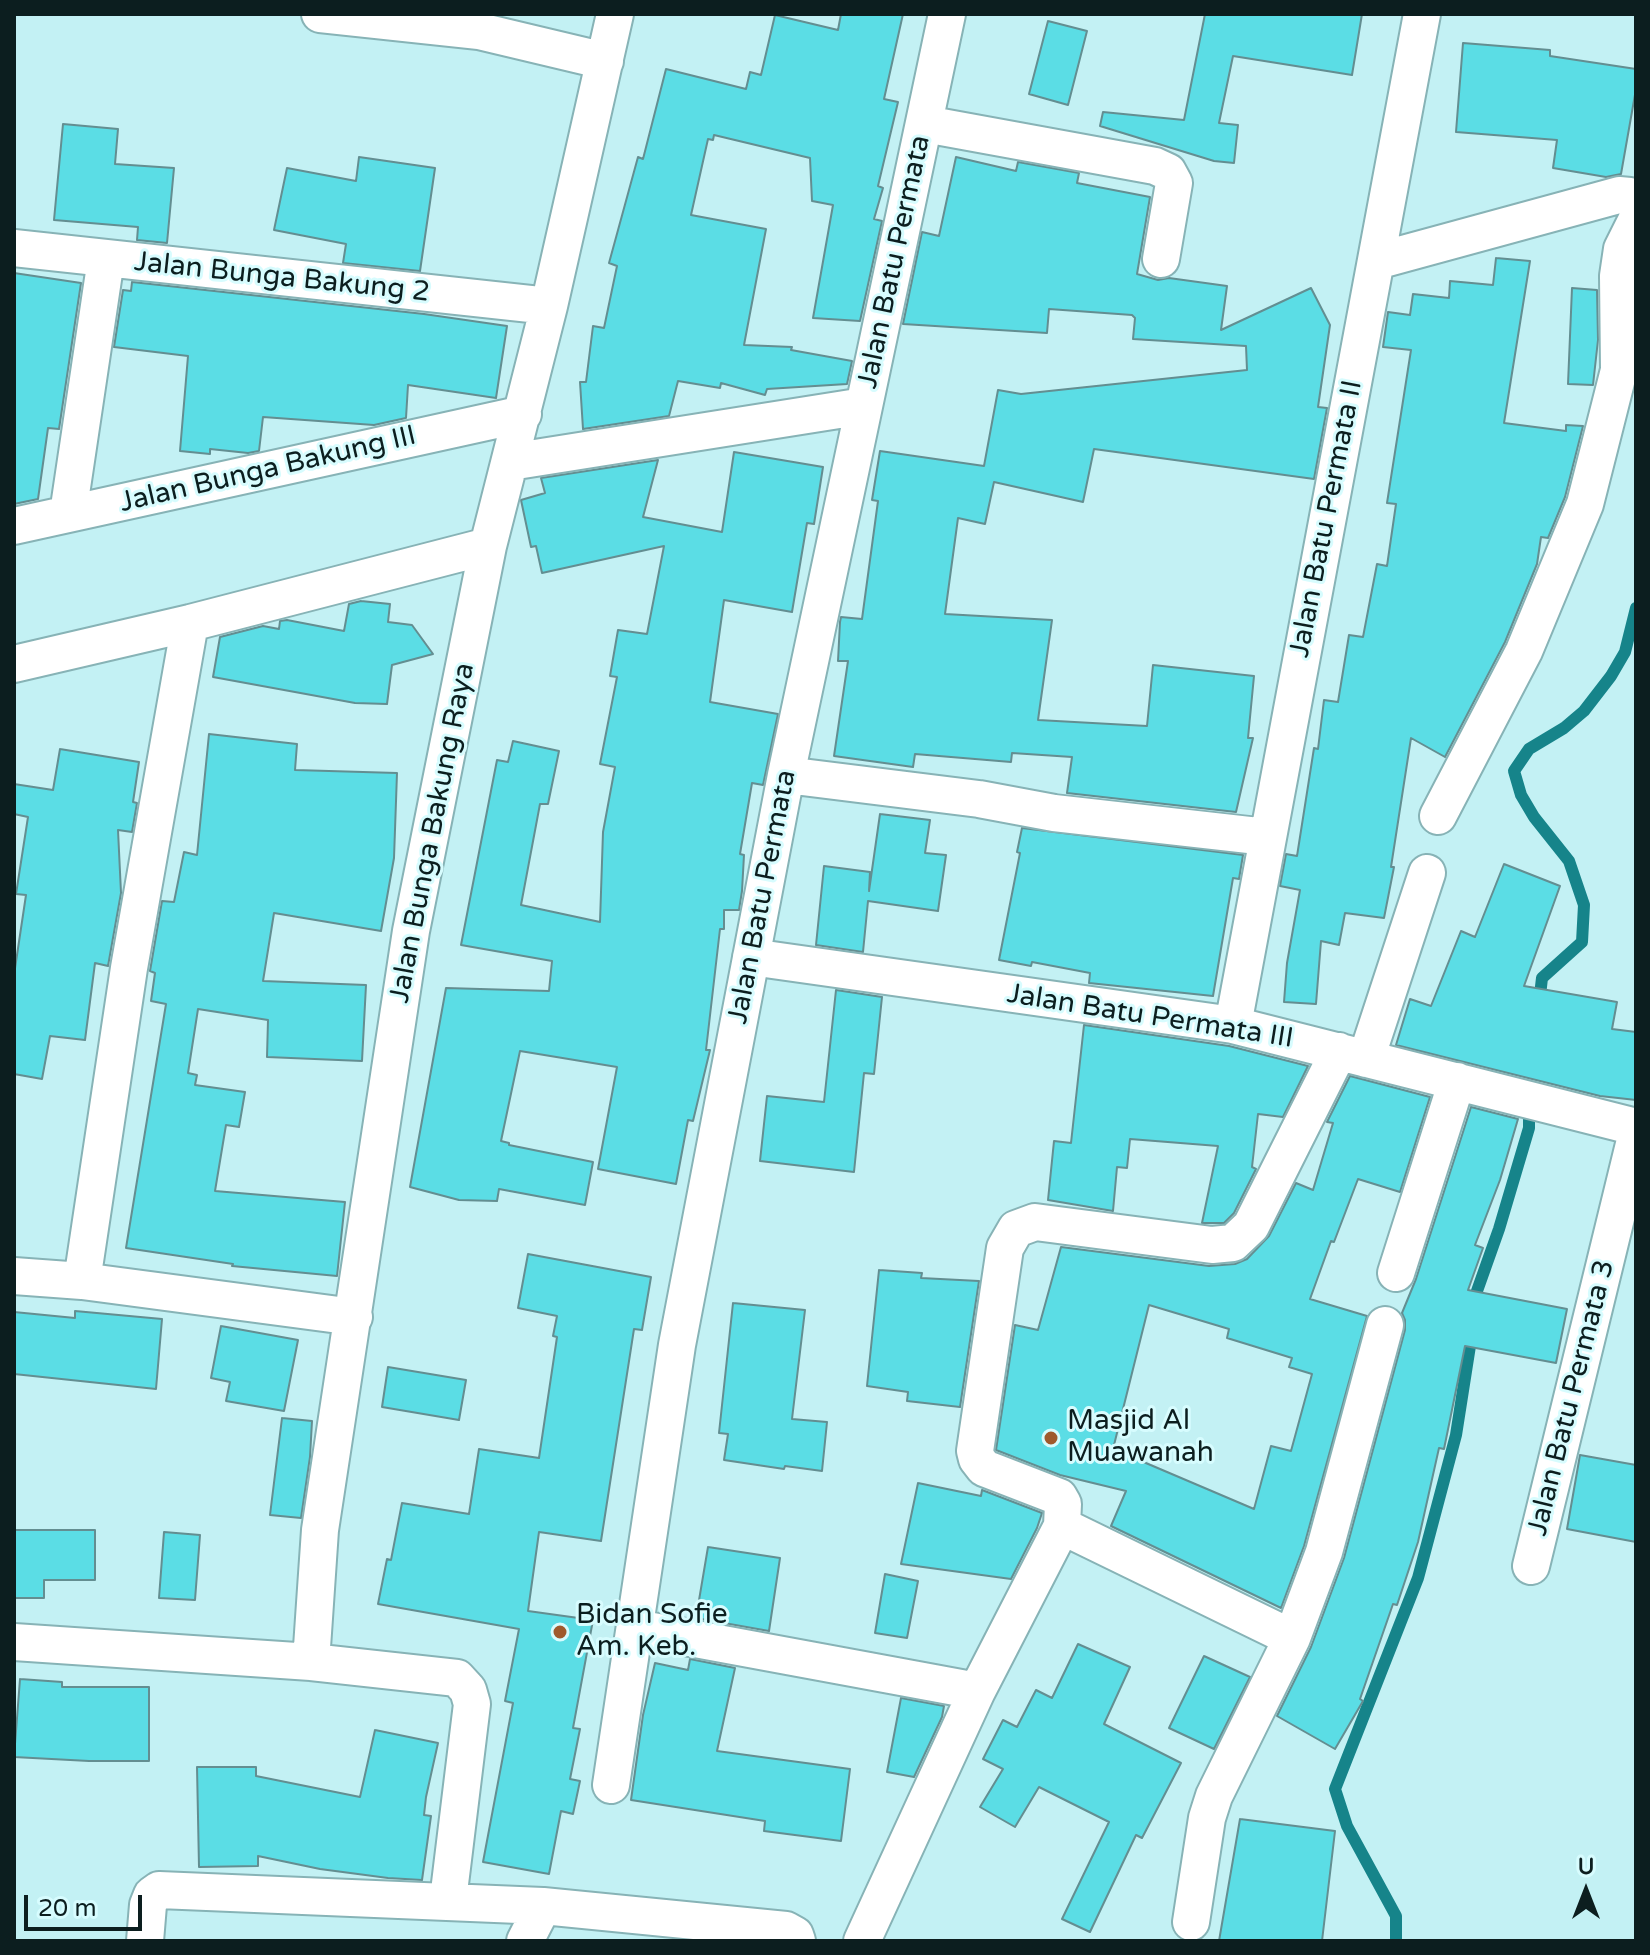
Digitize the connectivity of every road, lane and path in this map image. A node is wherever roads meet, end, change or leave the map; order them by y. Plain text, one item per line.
1 (320, 14) edge
2 (615, 14) edge
3 (947, 14) edge
4 (1422, 14) edge
5 (605, 61) junction
6 (925, 124) junction
7 (1636, 200) edge
8 (1636, 221) edge
9 (14, 248) edge
10 (106, 259) junction
11 (1161, 259) dead end
12 (1377, 261) junction
13 (549, 306) junction
14 (864, 406) junction
15 (523, 414) junction
16 (510, 462) junction
17 (68, 514) junction
18 (14, 526) edge
19 (488, 546) junction
20 (190, 623) junction
21 (14, 664) edge
22 (786, 775) junction
23 (1438, 816) dead end
24 (1267, 837) junction
25 (1427, 873) dead end
26 (751, 957) junction
27 (1233, 1025) junction
28 (1352, 1055) junction
29 (1457, 1081) junction
30 (1636, 1127) edge
31 (1636, 1136) edge
32 (1396, 1273) dead end
33 (14, 1276) edge
34 (82, 1281) junction
35 (354, 1317) junction
36 (1385, 1325) dead end
37 (1062, 1526) junction
38 (1531, 1566) dead end
39 (636, 1628) junction
40 (1292, 1638) junction
41 (14, 1642) edge
42 (311, 1662) junction
43 (977, 1691) junction
44 (611, 1785) dead end
45 (448, 1900) junction
46 (543, 1906) junction
47 (1191, 1922) dead end
48 (145, 1941) edge
49 (525, 1941) edge
50 (797, 1941) edge
51 (862, 1941) edge

1 - 5 street
2 - 5 street, Jalan Bunga Bakung Raya
3 - 6 street, Jalan Batu Permata
4 - 12 street, Jalan Batu Permata II
5 - 13 street, Jalan Bunga Bakung Raya
6 - 11 street
6 - 14 street, Jalan Batu Permata
7 - 12 street
8 - 23 street
9 - 10 street, Jalan Bunga Bakung 2
10 - 13 street, Jalan Bunga Bakung 2
10 - 17 street
12 - 24 street, Jalan Batu Permata II
13 - 15 street, Jalan Bunga Bakung Raya
14 - 16 street
14 - 22 street, Jalan Batu Permata
15 - 16 street, Jalan Bunga Bakung Raya
15 - 17 street, Jalan Bunga Bakung III
16 - 19 street, Jalan Bunga Bakung Raya
17 - 18 street, Jalan Bunga Bakung III
19 - 20 street
19 - 35 street, Jalan Bunga Bakung Raya
20 - 21 street
20 - 34 street
22 - 24 street
22 - 26 street, Jalan Batu Permata
24 - 27 street, Jalan Batu Permata II
25 - 28 street
26 - 27 street, Jalan Batu Permata III
26 - 39 street, Jalan Batu Permata
27 - 28 street, Jalan Batu Permata III
28 - 29 street, Jalan Batu Permata III
28 - 37 street
29 - 30 street, Jalan Batu Permata III
29 - 32 street
31 - 38 street, Jalan Batu Permata 3
33 - 34 street
34 - 35 street
35 - 42 street, Jalan Bunga Bakung Raya
36 - 40 street
37 - 40 street
37 - 43 street
39 - 43 street
39 - 44 street, Jalan Batu Permata
40 - 47 street
41 - 42 street
42 - 45 street
43 - 51 street
45 - 46 street
45 - 48 street
46 - 49 street
46 - 50 street

